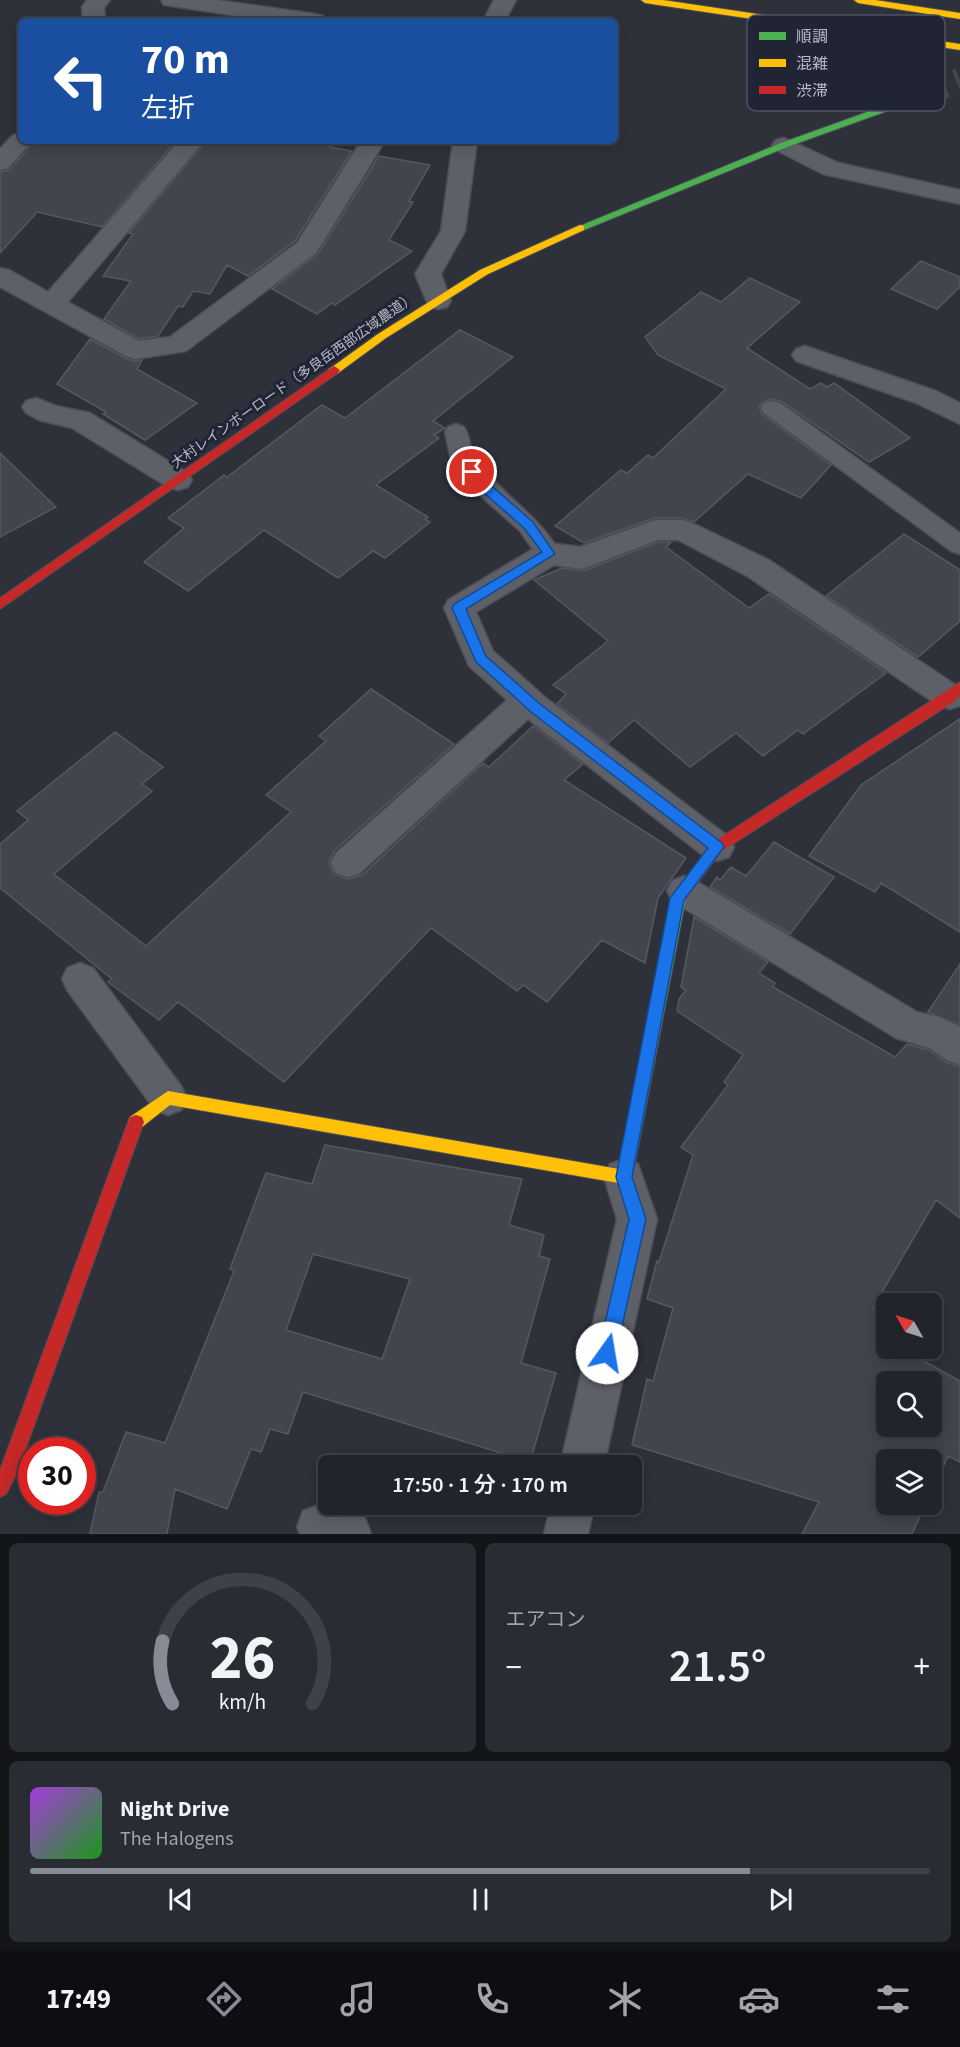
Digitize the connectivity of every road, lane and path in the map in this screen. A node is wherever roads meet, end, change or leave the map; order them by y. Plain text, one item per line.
1 (99, 0) edge
2 (172, 0) edge
3 (505, 0) edge
4 (645, 0) edge
5 (858, 0) edge
6 (688, 7) junction
7 (747, 16) edge
8 (960, 16) edge
9 (94, 18) edge
10 (295, 18) edge
11 (496, 18) edge
12 (747, 19) edge
13 (945, 45) edge
14 (960, 47) edge
15 (945, 58) edge
16 (960, 61) edge
17 (879, 111) edge
18 (18, 143) edge
19 (189, 144) edge
20 (371, 144) edge
21 (456, 144) edge
22 (784, 146) junction
23 (0, 163) edge
24 (960, 197) edge
25 (0, 276) edge
26 (438, 301) junction
27 (52, 304) junction
28 (805, 355) dead end
29 (36, 407) dead end
30 (772, 408) dead end
31 (960, 415) edge
32 (456, 432) dead end
33 (178, 480) junction
34 (960, 545) edge
35 (549, 554) junction
36 (0, 604) edge
37 (955, 692) edge
38 (528, 700) junction
39 (717, 847) junction
40 (348, 863) dead end
41 (684, 891) junction
42 (80, 979) dead end
43 (960, 1048) edge
44 (168, 1098) junction
45 (624, 1177) junction
46 (584, 1455) edge
47 (0, 1488) edge
48 (570, 1515) edge
49 (566, 1534) edge

1 - 9 street
2 - 10 street
3 - 11 street
4 - 6 main road
5 - 8 main road
6 - 7 main road
6 - 12 main road
13 - 14 main road
15 - 16 main road
17 - 22 main road, 大村レインボーロード（多良岳西部広域農道）
18 - 23 street
19 - 27 street
20 - 27 street
21 - 26 street
22 - 24 street
22 - 26 main road, 大村レインボーロード（多良岳西部広域農道）
25 - 27 street
26 - 33 main road, 大村レインボーロード（多良岳西部広域農道）
28 - 31 street
29 - 33 street
30 - 34 lane
32 - 35 lane
33 - 36 main road, 大村レインボーロード（多良岳西部広域農道）
35 - 37 street
35 - 38 street
37 - 39 main road
38 - 39 street
38 - 40 street
39 - 41 main road
41 - 43 street
41 - 45 main road
42 - 44 street
44 - 45 main road
44 - 47 main road
45 - 46 street
48 - 49 street

